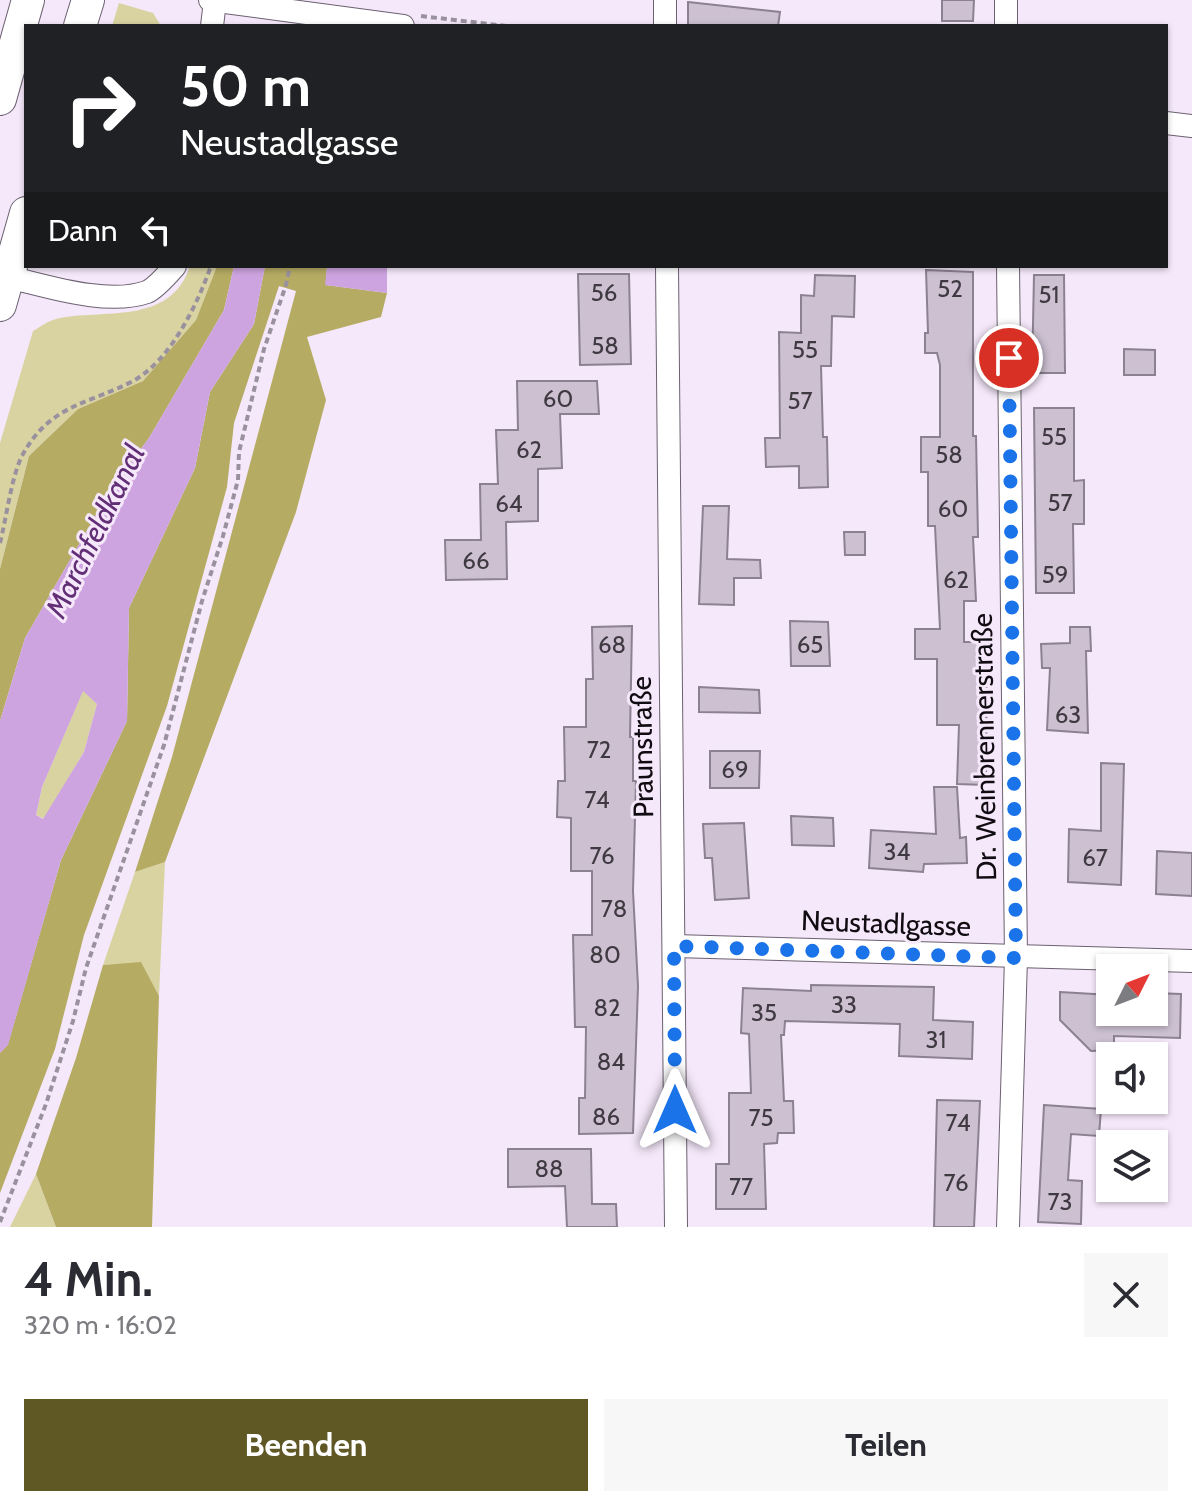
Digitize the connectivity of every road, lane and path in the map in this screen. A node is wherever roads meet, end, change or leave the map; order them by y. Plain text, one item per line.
1 (28, 0) edge
2 (88, 0) edge
3 (212, 0) edge
4 (665, 0) edge
5 (1006, 0) edge
6 (81, 24) edge
7 (212, 24) edge
8 (388, 24) edge
9 (665, 24) edge
10 (1006, 24) edge
11 (0, 99) edge
12 (1168, 123) edge
13 (1192, 126) edge
14 (24, 220) edge
15 (173, 268) edge
16 (210, 268) edge
17 (290, 268) edge
18 (667, 268) edge
19 (1008, 268) edge
20 (4, 291) edge
21 (0, 543) edge
22 (674, 946) junction
23 (1016, 958) junction
24 (1192, 961) edge
25 (0, 1222) edge
26 (676, 1227) edge
27 (1008, 1227) edge

1 - 11 highway
2 - 6 highway
3 - 7 street
3 - 8 street
4 - 9 street
5 - 10 street
12 - 13 street
14 - 20 highway
15 - 20 street
16 - 21 path
17 - 25 path
18 - 22 street, Praunstraße
19 - 23 street, Dr. Weinbrennerstraße
22 - 23 street, Neustadlgasse
22 - 26 street, Praunstraße
23 - 24 street, Neustadlgasse
23 - 27 street, Dr. Weinbrennerstraße

